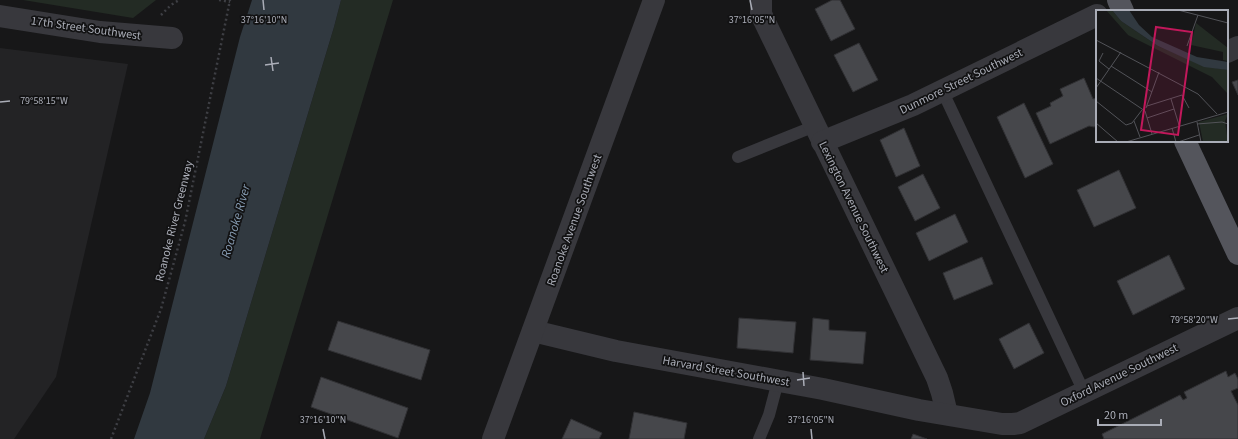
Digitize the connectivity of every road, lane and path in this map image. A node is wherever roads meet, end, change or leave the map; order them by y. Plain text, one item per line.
1 (219, 0) edge
2 (654, 0) edge
3 (761, 0) edge
4 (230, 1) edge
5 (1096, 15) edge
6 (0, 16) edge
7 (172, 38) dead end
8 (1238, 47) edge
9 (1228, 52) edge
10 (942, 90) junction
11 (819, 134) junction
12 (1185, 142) edge
13 (738, 157) dead end
14 (1238, 254) edge
15 (1238, 318) edge
16 (533, 331) junction
17 (778, 381) junction
18 (1084, 392) junction
19 (947, 414) junction
20 (1012, 432) edge
21 (111, 439) edge
22 (493, 439) edge
23 (759, 439) edge

1 - 4 path
2 - 16 street, Roanoke Avenue Southwest
3 - 11 street, Lexington Avenue Southwest
4 - 21 path, Roanoke River Greenway
5 - 10 street, Dunmore Street Southwest
6 - 7 street, 17th Street Southwest
8 - 9 street
10 - 11 street, Dunmore Street Southwest
10 - 18 lane
11 - 13 lane
11 - 19 street, Lexington Avenue Southwest
12 - 14 main road
15 - 18 street, Oxford Avenue Southwest
16 - 17 street, Harvard Street Southwest
16 - 22 street, Roanoke Avenue Southwest
17 - 19 street, Harvard Street Southwest
17 - 23 lane
18 - 20 street, Oxford Avenue Southwest
19 - 20 street, Harvard Street Southwest

